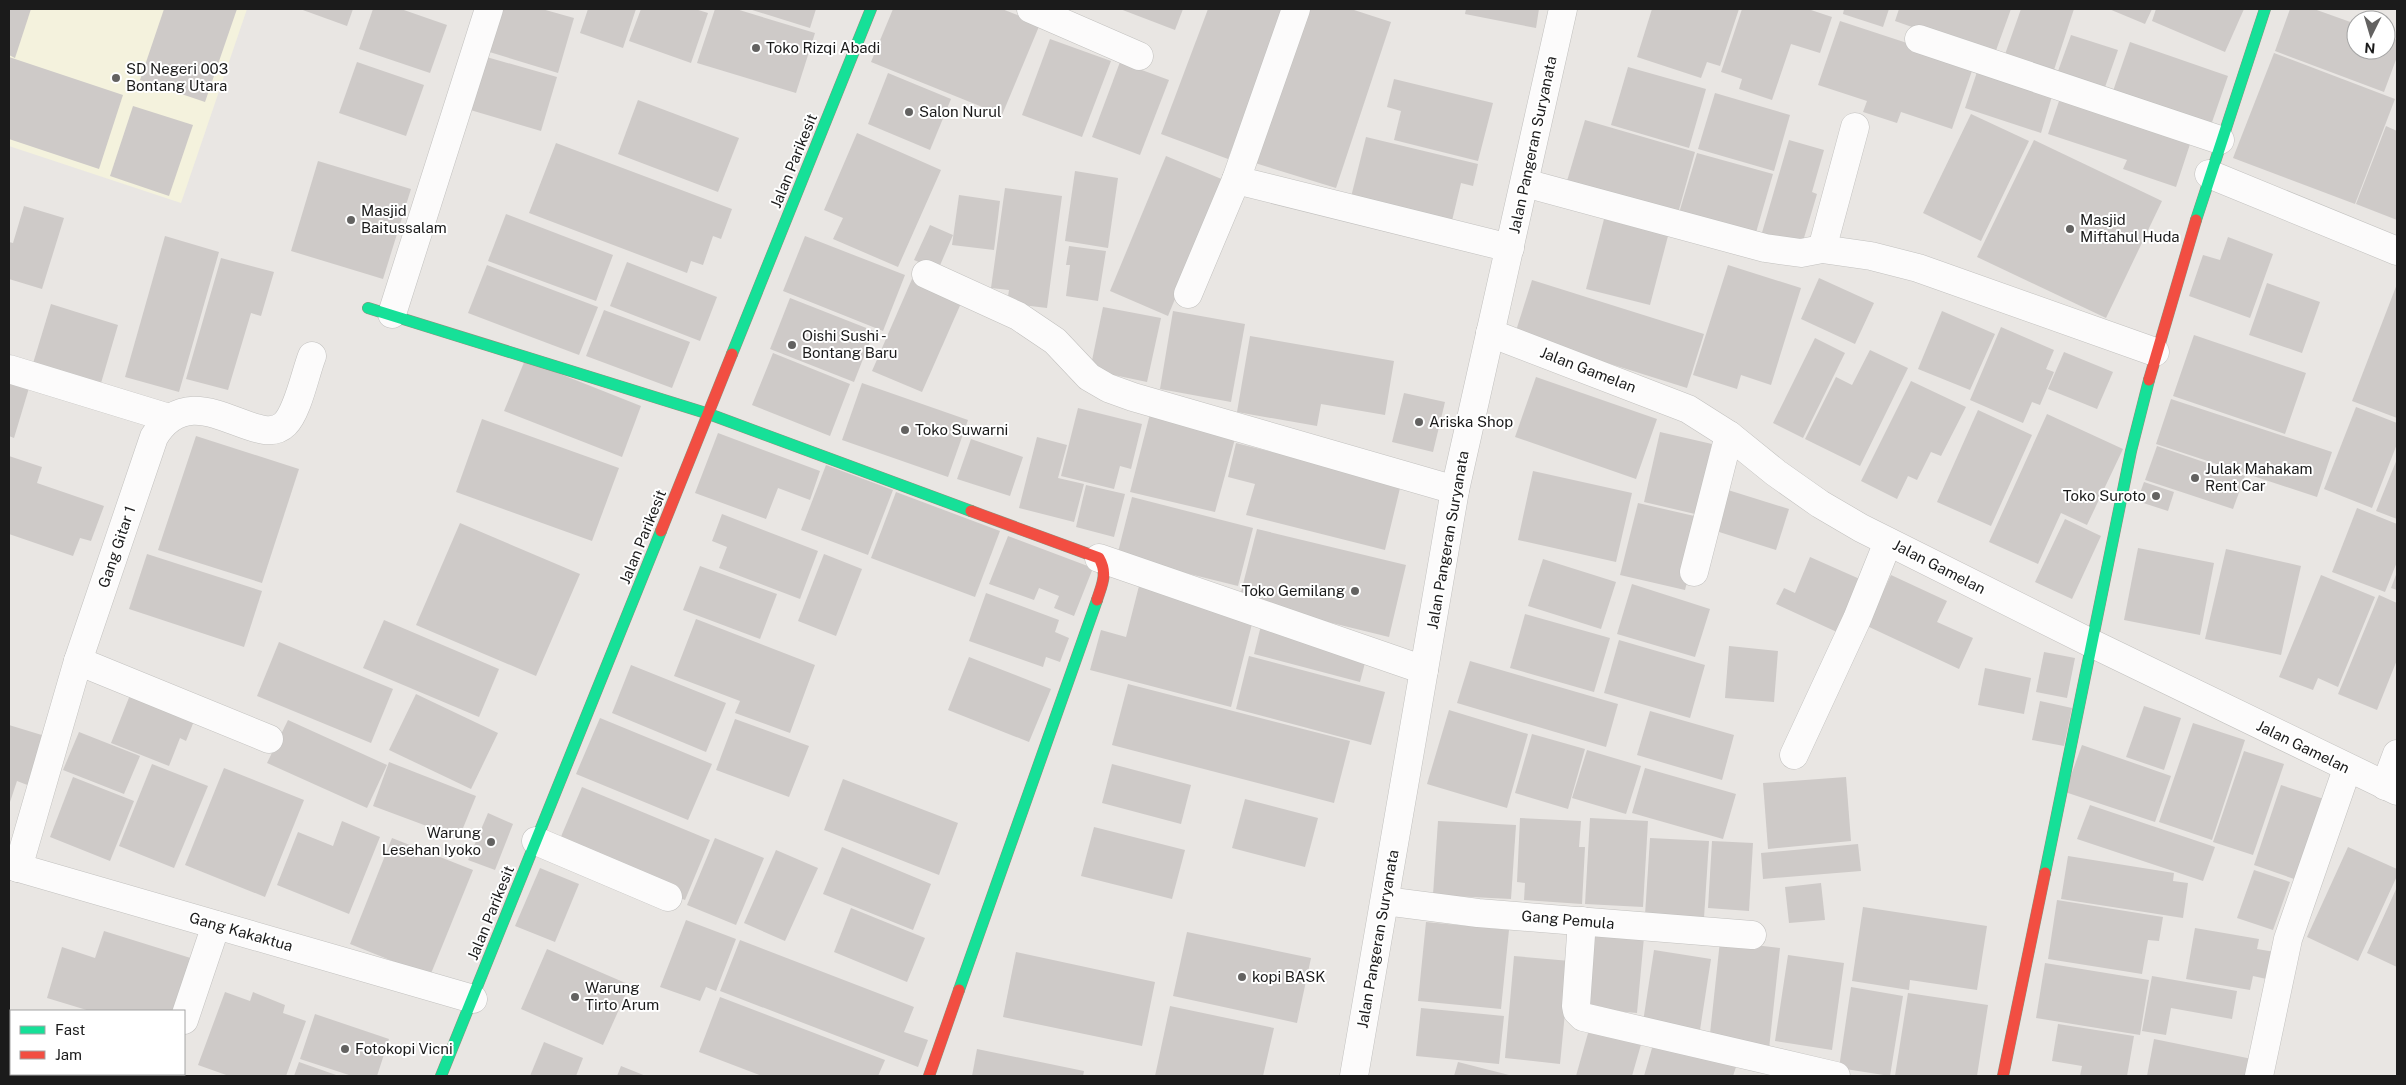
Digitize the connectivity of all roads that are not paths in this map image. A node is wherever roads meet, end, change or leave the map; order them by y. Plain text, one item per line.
1 (489, 9) edge
2 (872, 9) edge
3 (1031, 9) edge
4 (1296, 9) edge
5 (1563, 9) edge
6 (2265, 9) edge
7 (1919, 39) dead end
8 (1139, 56) dead end
9 (1855, 127) dead end
10 (2220, 140) junction
11 (2209, 174) junction
12 (1236, 180) junction
13 (1525, 183) junction
14 (1510, 248) junction
15 (1822, 249) junction
16 (2397, 251) edge
17 (926, 274) dead end
18 (1188, 294) dead end
19 (380, 311) joint
20 (1490, 333) junction
21 (2155, 352) junction
22 (312, 356) dead end
23 (9, 369) edge
24 (709, 414) junction
25 (169, 418) junction
26 (1729, 435) junction
27 (1455, 490) junction
28 (1888, 542) junction
29 (1098, 558) junction
30 (1694, 572) dead end
31 (2091, 643) junction
32 (78, 661) junction
33 (1424, 670) junction
34 (270, 738) dead end
35 (2397, 754) edge
36 (1794, 755) dead end
37 (2347, 768) junction
38 (2391, 789) edge
39 (536, 841) junction
40 (13, 867) edge
41 (668, 897) dead end
42 (1385, 901) junction
43 (1582, 921) junction
44 (216, 925) junction
45 (1752, 935) dead end
46 (473, 998) junction
47 (185, 1017) edge
48 (1750, 1066) edge
49 (441, 1076) edge
50 (929, 1076) edge
51 (1354, 1076) edge
52 (1836, 1076) edge
53 (2002, 1076) edge
54 (2259, 1076) edge

1 - 19 street
2 - 24 street, Jalan Parikesit
3 - 8 street
4 - 12 street
5 - 13 street, Jalan Pangeran Suryanata
6 - 10 street
7 - 10 street
9 - 15 street
10 - 11 street
11 - 16 street
11 - 21 street
12 - 14 street
12 - 18 street
13 - 14 street, Jalan Pangeran Suryanata
13 - 15 street
14 - 20 street, Jalan Pangeran Suryanata
15 - 21 street
17 - 27 street
19 - 24 street
20 - 26 street, Jalan Gamelan
20 - 27 street, Jalan Pangeran Suryanata
21 - 31 street
22 - 25 street
23 - 25 street
24 - 29 street
24 - 39 street, Jalan Parikesit
25 - 32 street, Gang Gitar 1
26 - 28 street, Jalan Gamelan
26 - 30 street
27 - 33 street, Jalan Pangeran Suryanata
28 - 31 street, Jalan Gamelan
28 - 36 street
29 - 33 street
29 - 50 street
31 - 37 street, Jalan Gamelan
31 - 53 street
32 - 34 street
32 - 40 street, Gang Gitar 1
33 - 42 street, Jalan Pangeran Suryanata
35 - 38 street
37 - 38 street, Jalan Gamelan
37 - 54 street
39 - 41 street
39 - 46 street, Jalan Parikesit
40 - 44 street, Gang Kakaktua
42 - 43 street, Gang Pemula
42 - 51 street, Jalan Pangeran Suryanata
43 - 45 street, Gang Pemula
43 - 48 street
44 - 46 street, Gang Kakaktua
44 - 47 street
46 - 49 street, Jalan Parikesit
48 - 52 street

